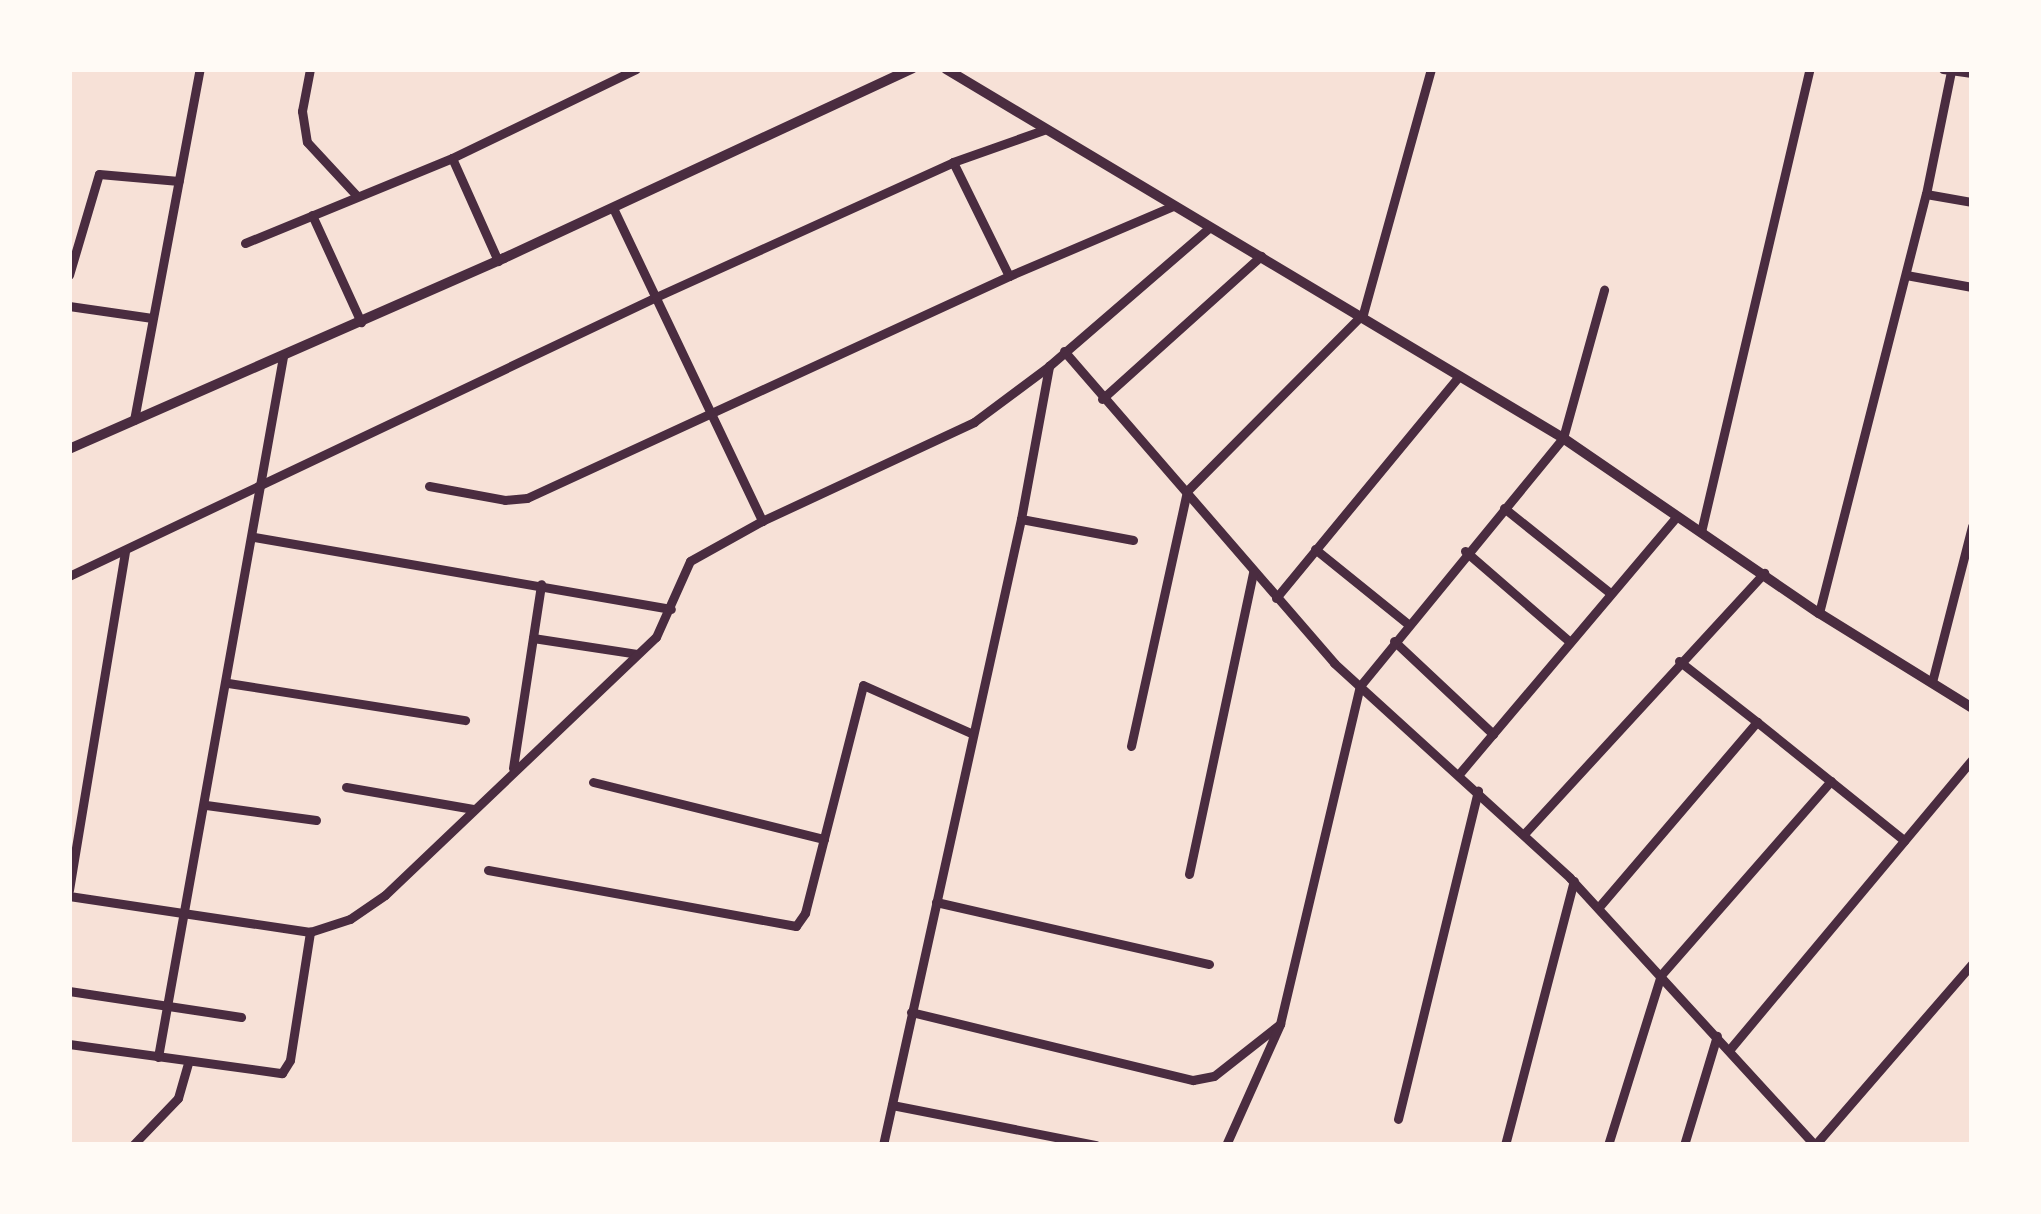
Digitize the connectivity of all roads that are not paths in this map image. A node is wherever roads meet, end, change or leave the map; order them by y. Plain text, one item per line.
1 (200, 69) edge
2 (310, 69) edge
3 (636, 69) edge
4 (912, 69) edge
5 (946, 69) edge
6 (1431, 69) edge
7 (1810, 69) edge
8 (1947, 70) edge
9 (1972, 73) edge
10 (1046, 129) junction
11 (452, 158) junction
12 (952, 163) junction
13 (179, 181) junction
14 (1926, 194) junction
15 (357, 196) junction
16 (1972, 202) edge
17 (1173, 206) junction
18 (613, 208) junction
19 (312, 214) junction
20 (1210, 228) junction
21 (245, 243) dead end
22 (1261, 256) junction
23 (498, 261) junction
24 (1906, 274) junction
25 (69, 275) edge
26 (1009, 276) junction
27 (1972, 287) edge
28 (1604, 290) dead end
29 (656, 297) junction
30 (69, 306) edge
31 (1363, 314) junction
32 (152, 318) junction
33 (361, 322) junction
34 (1064, 351) junction
35 (283, 357) junction
36 (1049, 366) junction
37 (1459, 376) junction
38 (1102, 400) junction
39 (711, 415) junction
40 (134, 420) junction
41 (1563, 438) junction
42 (69, 449) edge
43 (264, 481) junction
44 (429, 487) dead end
45 (1187, 491) junction
46 (1504, 508) junction
47 (1676, 517) junction
48 (1021, 519) junction
49 (762, 521) junction
50 (1972, 526) edge
51 (1701, 532) junction
52 (254, 537) junction
53 (1133, 540) dead end
54 (1315, 549) junction
55 (125, 551) junction
56 (1465, 551) junction
57 (1253, 572) junction
58 (1764, 573) junction
59 (69, 576) edge
60 (541, 584) junction
61 (1610, 593) junction
62 (1276, 598) junction
63 (671, 609) junction
64 (1819, 613) junction
65 (1408, 624) junction
66 (532, 638) junction
67 (1394, 641) junction
68 (1570, 641) junction
69 (637, 654) junction
70 (1678, 661) junction
71 (1932, 682) junction
72 (228, 683) junction
73 (1360, 686) junction
74 (1972, 708) edge
75 (465, 720) dead end
76 (1757, 722) junction
77 (971, 734) junction
78 (1493, 734) junction
79 (1131, 746) dead end
80 (1972, 760) edge
81 (512, 769) junction
82 (1460, 775) junction
83 (1831, 781) junction
84 (593, 782) dead end
85 (346, 787) dead end
86 (1478, 791) junction
87 (206, 805) junction
88 (472, 808) junction
89 (316, 820) dead end
90 (1524, 834) junction
91 (824, 838) junction
92 (1904, 840) junction
93 (488, 870) dead end
94 (1189, 874) dead end
95 (1574, 881) junction
96 (69, 893) edge
97 (936, 902) junction
98 (1598, 908) junction
99 (186, 914) junction
100 (310, 932) junction
101 (1210, 964) dead end
102 (1972, 964) edge
103 (1661, 975) junction
104 (69, 991) edge
105 (169, 1006) junction
106 (911, 1012) junction
107 (242, 1017) dead end
108 (1280, 1024) junction
109 (1717, 1036) junction
110 (69, 1044) edge
111 (1730, 1049) junction
112 (158, 1057) junction
113 (188, 1062) junction
114 (892, 1105) junction
115 (1398, 1119) dead end
116 (1800, 1130) junction
117 (133, 1145) edge
118 (884, 1145) edge
119 (1096, 1145) edge
120 (1226, 1145) edge
121 (1505, 1145) edge
122 (1608, 1145) edge
123 (1684, 1145) edge
124 (1797, 1145) edge
125 (1815, 1145) edge

1 - 13 street
2 - 15 street
3 - 11 street
4 - 18 street
5 - 10 street
6 - 31 street
7 - 51 street
8 - 9 street
8 - 14 street
10 - 12 street
10 - 17 street
11 - 15 street
11 - 23 street
12 - 26 street
12 - 29 street
13 - 25 street
13 - 32 street
14 - 16 street
14 - 24 street
15 - 19 street
17 - 20 street
17 - 26 street
18 - 23 street
18 - 29 street
19 - 21 street
19 - 33 street
20 - 22 street
20 - 34 street
22 - 31 street
22 - 38 street
23 - 33 street
24 - 27 street
24 - 64 street
26 - 39 street
28 - 41 street
29 - 39 street
29 - 43 street
30 - 32 street
31 - 37 street
31 - 45 street
32 - 40 street
33 - 35 street
34 - 36 street
34 - 38 street
35 - 40 street
35 - 43 street
36 - 48 street
36 - 49 street
37 - 41 street
37 - 54 street
38 - 45 street
39 - 44 street
39 - 49 street
40 - 42 street
41 - 46 street
41 - 47 street
43 - 52 street
43 - 55 street
45 - 57 street
45 - 79 street
46 - 56 street
46 - 61 street
47 - 51 street
47 - 61 street
48 - 53 street
48 - 77 street
49 - 63 street
50 - 71 street
51 - 58 street
52 - 60 street
52 - 72 street
54 - 62 street
54 - 65 street
55 - 59 street
55 - 96 street
56 - 65 street
56 - 68 street
57 - 62 street
57 - 94 street
58 - 64 street
58 - 70 street
60 - 63 street
60 - 66 street
61 - 68 street
62 - 73 street
63 - 69 street
64 - 71 street
65 - 67 street
66 - 69 street
66 - 81 street
67 - 73 street
67 - 78 street
68 - 78 street
69 - 81 street
70 - 76 street
70 - 90 street
71 - 74 street
72 - 75 street
72 - 87 street
73 - 82 street
73 - 108 street
76 - 83 street
76 - 98 street
77 - 91 street
77 - 97 street
78 - 82 street
80 - 92 street
81 - 88 street
82 - 86 street
83 - 92 street
83 - 103 street
84 - 91 street
85 - 88 street
86 - 90 street
86 - 115 street
87 - 89 street
87 - 99 street
88 - 100 street
90 - 95 street
91 - 93 street
92 - 111 street
95 - 98 street
95 - 121 street
96 - 99 street
97 - 101 street
97 - 106 street
98 - 103 street
99 - 100 street
99 - 105 street
100 - 113 street
102 - 125 street
103 - 109 street
103 - 122 street
104 - 105 street
105 - 107 street
105 - 112 street
106 - 108 street
106 - 114 street
108 - 120 street
109 - 111 street
109 - 123 street
110 - 112 street
111 - 116 street
112 - 113 street
113 - 117 street
114 - 118 street
114 - 119 street
116 - 124 street
116 - 125 street

